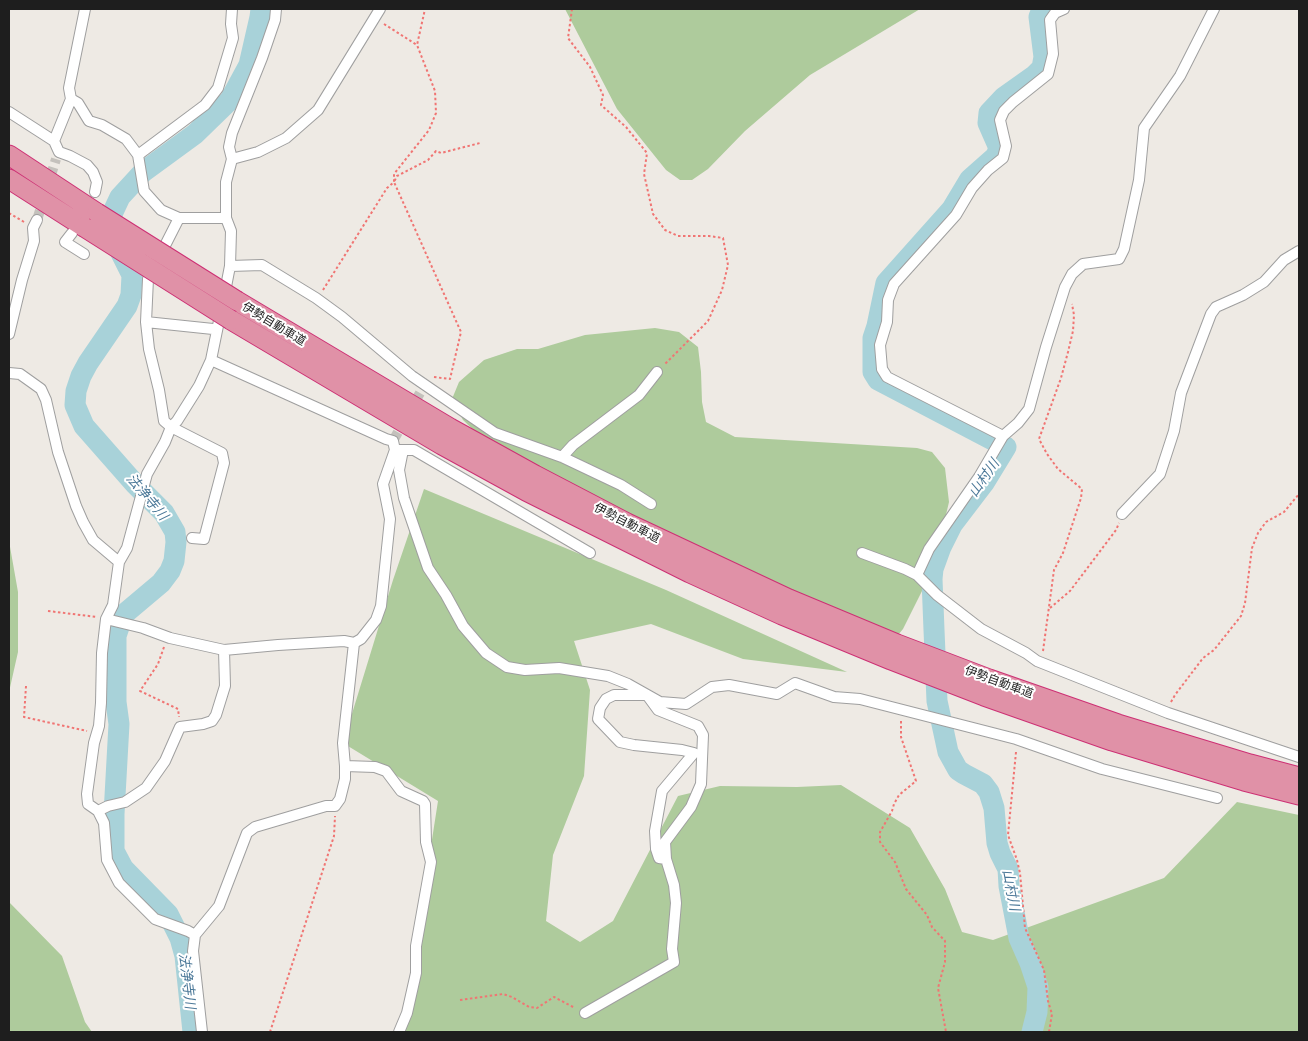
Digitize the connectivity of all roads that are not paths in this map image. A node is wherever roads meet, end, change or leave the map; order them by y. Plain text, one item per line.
1 (86, 9) edge
2 (232, 9) edge
3 (276, 9) edge
4 (380, 9) edge
5 (1064, 9) edge
6 (1214, 9) edge
7 (71, 99) junction
8 (9, 112) edge
9 (54, 141) junction
10 (9, 155) edge
11 (138, 155) junction
12 (232, 159) junction
13 (9, 179) edge
14 (95, 192) dead end
15 (179, 218) junction
16 (226, 218) junction
17 (35, 224) tunnel mouth
18 (78, 230) junction
19 (1299, 251) edge
20 (84, 254) dead end
21 (230, 266) junction
22 (146, 322) junction
23 (213, 329) dead end
24 (9, 334) edge
25 (211, 360) junction
26 (657, 372) road end
27 (9, 373) edge
28 (171, 427) junction
29 (1003, 436) junction
30 (399, 450) junction
31 (562, 457) junction
32 (651, 504) dead end
33 (1122, 514) road end
34 (192, 538) dead end
35 (590, 553) dead end
36 (862, 553) dead end
37 (119, 562) junction
38 (916, 575) junction
39 (106, 619) junction
40 (354, 643) junction
41 (224, 650) junction
42 (647, 695) junction
43 (698, 754) junction
44 (1299, 756) edge
45 (345, 766) junction
46 (1299, 777) edge
47 (1299, 795) edge
48 (1217, 798) dead end
49 (98, 811) junction
50 (666, 859) junction
51 (195, 935) junction
52 (585, 1014) road end
53 (202, 1032) edge
54 (399, 1032) edge

1 - 7 street
2 - 11 street
3 - 12 street
4 - 12 street
5 - 29 street
6 - 29 street
7 - 9 street
7 - 11 street
8 - 9 street
9 - 14 street
10 - 46 highway, 伊勢自動車道, bridge
11 - 15 street
12 - 16 street
13 - 18 highway, 伊勢自動車道
15 - 16 street
15 - 22 street
16 - 21 street
17 - 24 street
18 - 20 street
18 - 47 highway, 伊勢自動車道, bridge
19 - 33 street
21 - 25 street
21 - 31 street
22 - 23 street
22 - 28 street
25 - 28 street
25 - 30 street
26 - 31 street
27 - 37 street
28 - 34 street
28 - 37 street
29 - 38 street
30 - 35 street
30 - 40 street
30 - 42 street
31 - 32 street
36 - 38 street
37 - 39 street
38 - 44 street
39 - 41 street
39 - 49 street
40 - 41 street
40 - 45 street
41 - 49 street
42 - 43 street
42 - 43 street
42 - 48 street
43 - 50 street
43 - 50 street
45 - 51 street
45 - 54 street
49 - 51 street
50 - 52 street
51 - 53 street

